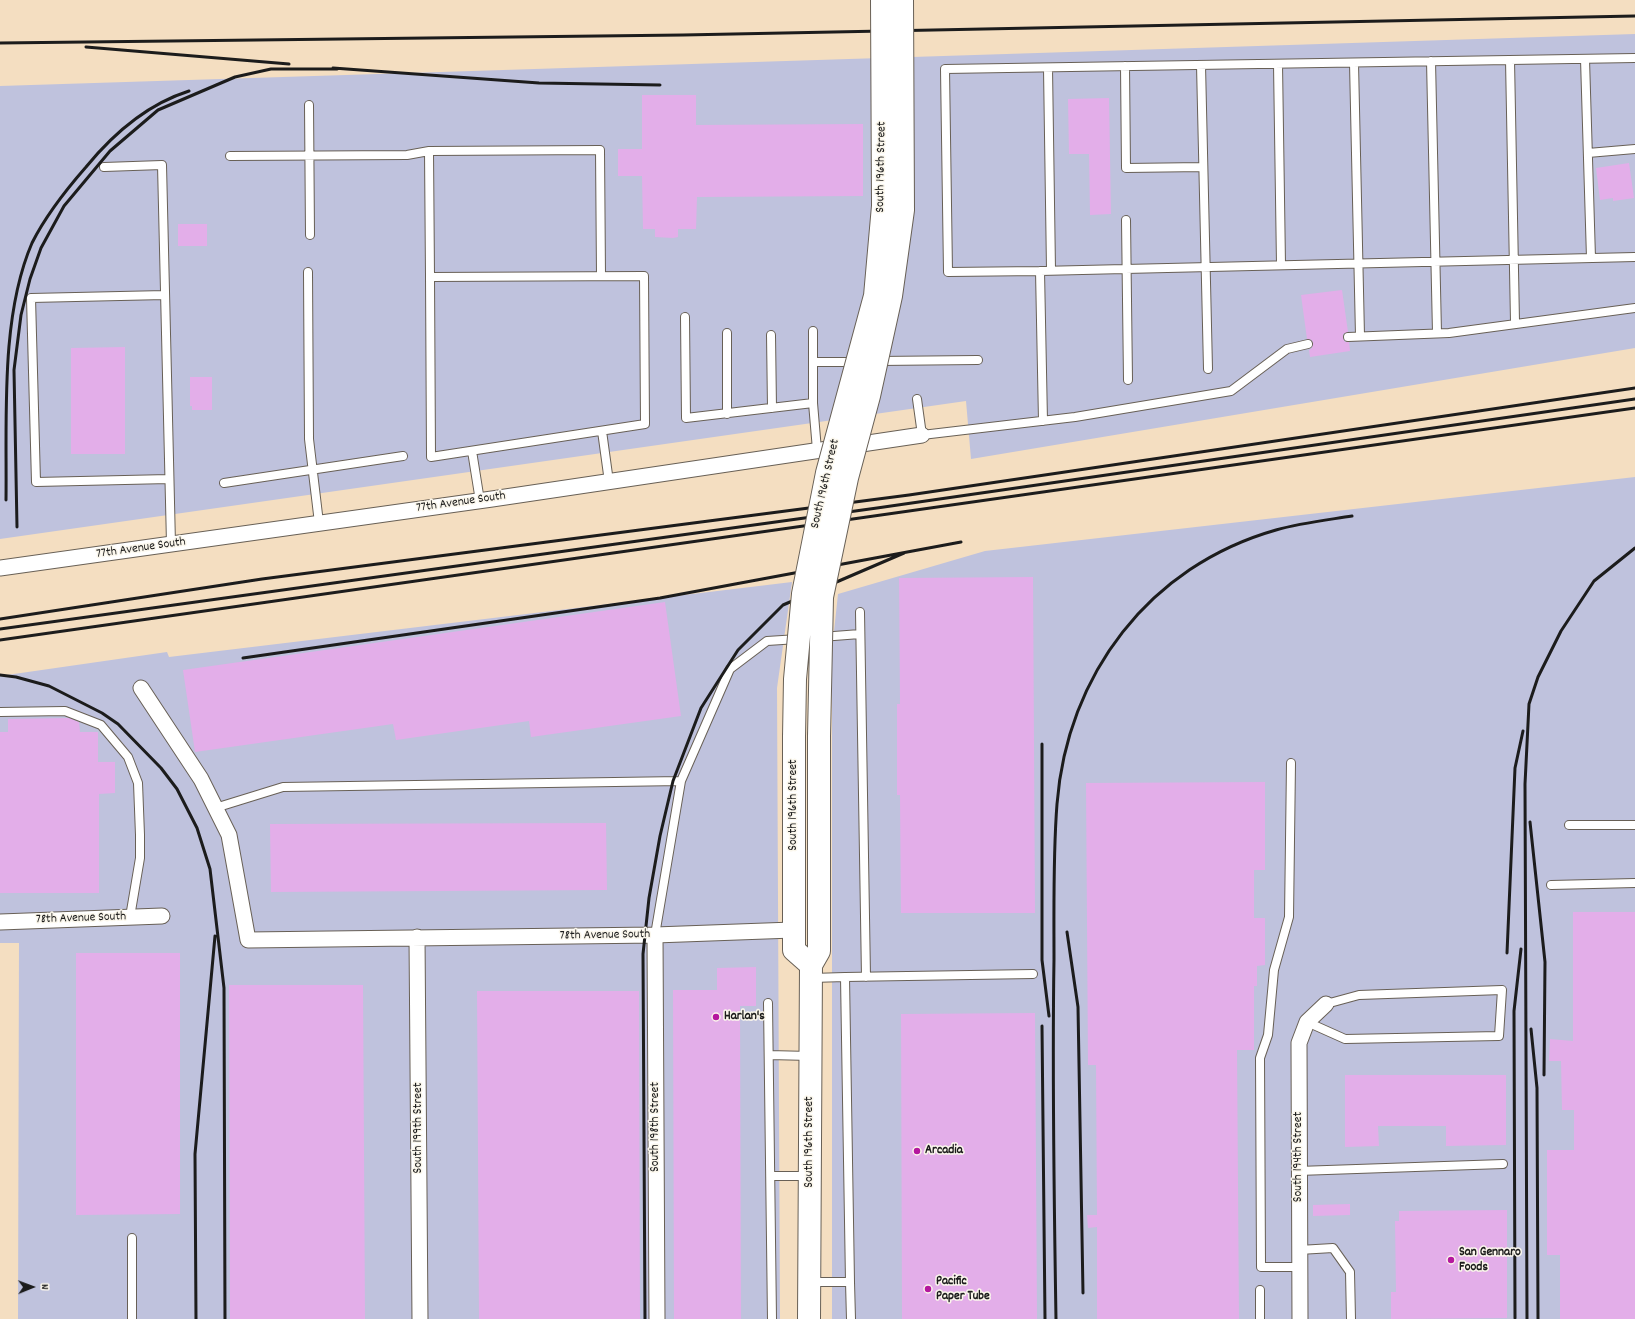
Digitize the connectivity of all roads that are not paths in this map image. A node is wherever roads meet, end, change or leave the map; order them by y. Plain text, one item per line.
1 (882, 0) edge
2 (902, 0) edge
3 (1635, 58) edge
4 (1585, 59) junction
5 (1510, 60) junction
6 (1431, 61) junction
7 (1354, 63) junction
8 (1278, 64) junction
9 (1201, 65) junction
10 (1124, 66) junction
11 (1048, 68) junction
12 (309, 105) dead end
13 (1635, 149) edge
14 (429, 151) junction
15 (1588, 153) junction
16 (230, 156) dead end
17 (309, 156) junction
18 (104, 167) dead end
19 (1203, 167) junction
20 (1126, 220) dead end
21 (310, 236) dead end
22 (1635, 257) edge
23 (1591, 258) junction
24 (1514, 260) junction
25 (1436, 262) junction
26 (1358, 263) junction
27 (1281, 265) junction
28 (1205, 267) junction
29 (1126, 269) junction
30 (1050, 270) junction
31 (1040, 271) junction
32 (308, 272) dead end
33 (600, 276) junction
34 (430, 277) junction
35 (165, 295) junction
36 (1635, 308) edge
37 (685, 317) dead end
38 (1516, 322) junction
39 (813, 331) dead end
40 (727, 333) dead end
41 (1437, 333) junction
42 (771, 334) dead end
43 (1360, 336) junction
44 (1348, 337) dead end
45 (1308, 344) dead end
46 (978, 360) dead end
47 (813, 362) junction
48 (1208, 369) dead end
49 (1128, 380) dead end
50 (917, 399) dead end
51 (813, 403) junction
52 (772, 408) junction
53 (727, 414) junction
54 (1043, 421) junction
55 (602, 431) junction
56 (922, 435) junction
57 (817, 450) junction
58 (472, 451) junction
59 (403, 456) dead end
60 (313, 470) junction
61 (169, 479) junction
62 (609, 482) junction
63 (224, 483) dead end
64 (480, 501) junction
65 (319, 524) junction
66 (171, 544) junction
67 (0, 568) edge
68 (860, 612) dead end
69 (860, 634) junction
70 (141, 688) dead end
71 (0, 712) edge
72 (1291, 764) dead end
73 (681, 781) junction
74 (215, 808) junction
75 (1569, 825) dead end
76 (1635, 825) edge
77 (1635, 883) edge
78 (1551, 885) dead end
79 (162, 916) dead end
80 (130, 917) junction
81 (0, 922) edge
82 (793, 930) junction
83 (655, 935) junction
84 (418, 937) junction
85 (811, 972) junction
86 (1033, 974) dead end
87 (844, 977) junction
88 (866, 977) junction
89 (768, 1003) dead end
90 (1326, 1004) joint
91 (1307, 1022) junction
92 (769, 1055) junction
93 (811, 1056) junction
94 (1504, 1164) dead end
95 (1298, 1171) junction
96 (771, 1176) junction
97 (810, 1176) junction
98 (132, 1238) dead end
99 (1299, 1250) junction
100 (1299, 1267) junction
101 (810, 1282) junction
102 (850, 1282) junction
103 (1260, 1290) dead end
104 (132, 1319) edge
105 (420, 1319) edge
106 (656, 1319) edge
107 (772, 1319) edge
108 (809, 1319) edge
109 (851, 1319) edge
110 (1260, 1319) edge
111 (1300, 1319) edge
112 (1351, 1319) edge

1 - 82 main road, South 196th Street, bridge
2 - 85 main road, South 196th Street, bridge
3 - 4 lane
4 - 5 lane
4 - 15 lane
5 - 6 lane
5 - 24 lane
6 - 7 lane
6 - 25 lane
7 - 8 lane
7 - 26 lane
8 - 9 lane
8 - 27 lane
9 - 10 lane
9 - 19 lane
10 - 11 lane
10 - 19 lane
11 - 30 lane
11 - 31 lane
12 - 17 lane
13 - 15 lane
14 - 17 lane
14 - 33 lane
14 - 34 lane
15 - 23 lane
16 - 17 lane
17 - 21 lane
18 - 35 lane
19 - 28 lane
20 - 29 lane
22 - 23 lane
23 - 24 lane
24 - 25 lane
24 - 38 lane
25 - 26 lane
25 - 41 lane
26 - 27 lane
26 - 43 lane
27 - 28 lane
28 - 29 lane
28 - 48 lane
29 - 30 lane
29 - 49 lane
30 - 31 lane
31 - 54 lane
32 - 60 lane
33 - 34 lane
33 - 55 lane
34 - 58 lane
35 - 61 lane
35 - 61 lane
36 - 38 lane
37 - 53 lane
38 - 41 lane
39 - 47 lane
40 - 53 lane
41 - 43 lane
42 - 52 lane
43 - 44 lane
45 - 54 lane
46 - 47 lane
47 - 51 lane
50 - 56 lane
51 - 52 lane
51 - 57 lane
52 - 53 lane
54 - 56 lane
55 - 58 lane
55 - 62 lane
56 - 57 street, 77th Avenue South
57 - 62 street, 77th Avenue South
58 - 64 lane
59 - 60 lane
60 - 63 lane
60 - 65 lane
61 - 66 lane
62 - 64 street, 77th Avenue South
64 - 65 street, 77th Avenue South
65 - 66 street, 77th Avenue South
66 - 67 street, 77th Avenue South
68 - 69 lane
69 - 73 lane
69 - 88 lane
70 - 74 street
71 - 80 lane
72 - 100 lane
73 - 74 lane
73 - 83 lane
74 - 84 street, 78th Avenue South
75 - 76 lane
77 - 78 lane
79 - 80 street, 78th Avenue South
80 - 81 street, 78th Avenue South
82 - 83 street, 78th Avenue South
82 - 85 main road, South 196th Street
83 - 84 street, 78th Avenue South
83 - 106 street, South 198th Street
84 - 105 street, South 199th Street
85 - 87 lane
85 - 93 main road, South 196th Street
86 - 88 lane
87 - 88 lane
87 - 102 lane
89 - 92 lane
90 - 91 street, South 194th Street
90 - 91 lane
91 - 95 street, South 194th Street
92 - 93 lane
92 - 96 lane
93 - 97 main road, South 196th Street
94 - 95 lane
95 - 99 street, South 194th Street
96 - 97 lane
96 - 107 lane
97 - 101 main road, South 196th Street
98 - 104 lane
99 - 100 street, South 194th Street
99 - 112 lane
100 - 111 street, South 194th Street
101 - 102 lane
101 - 108 main road, South 196th Street
102 - 109 lane
103 - 110 lane

